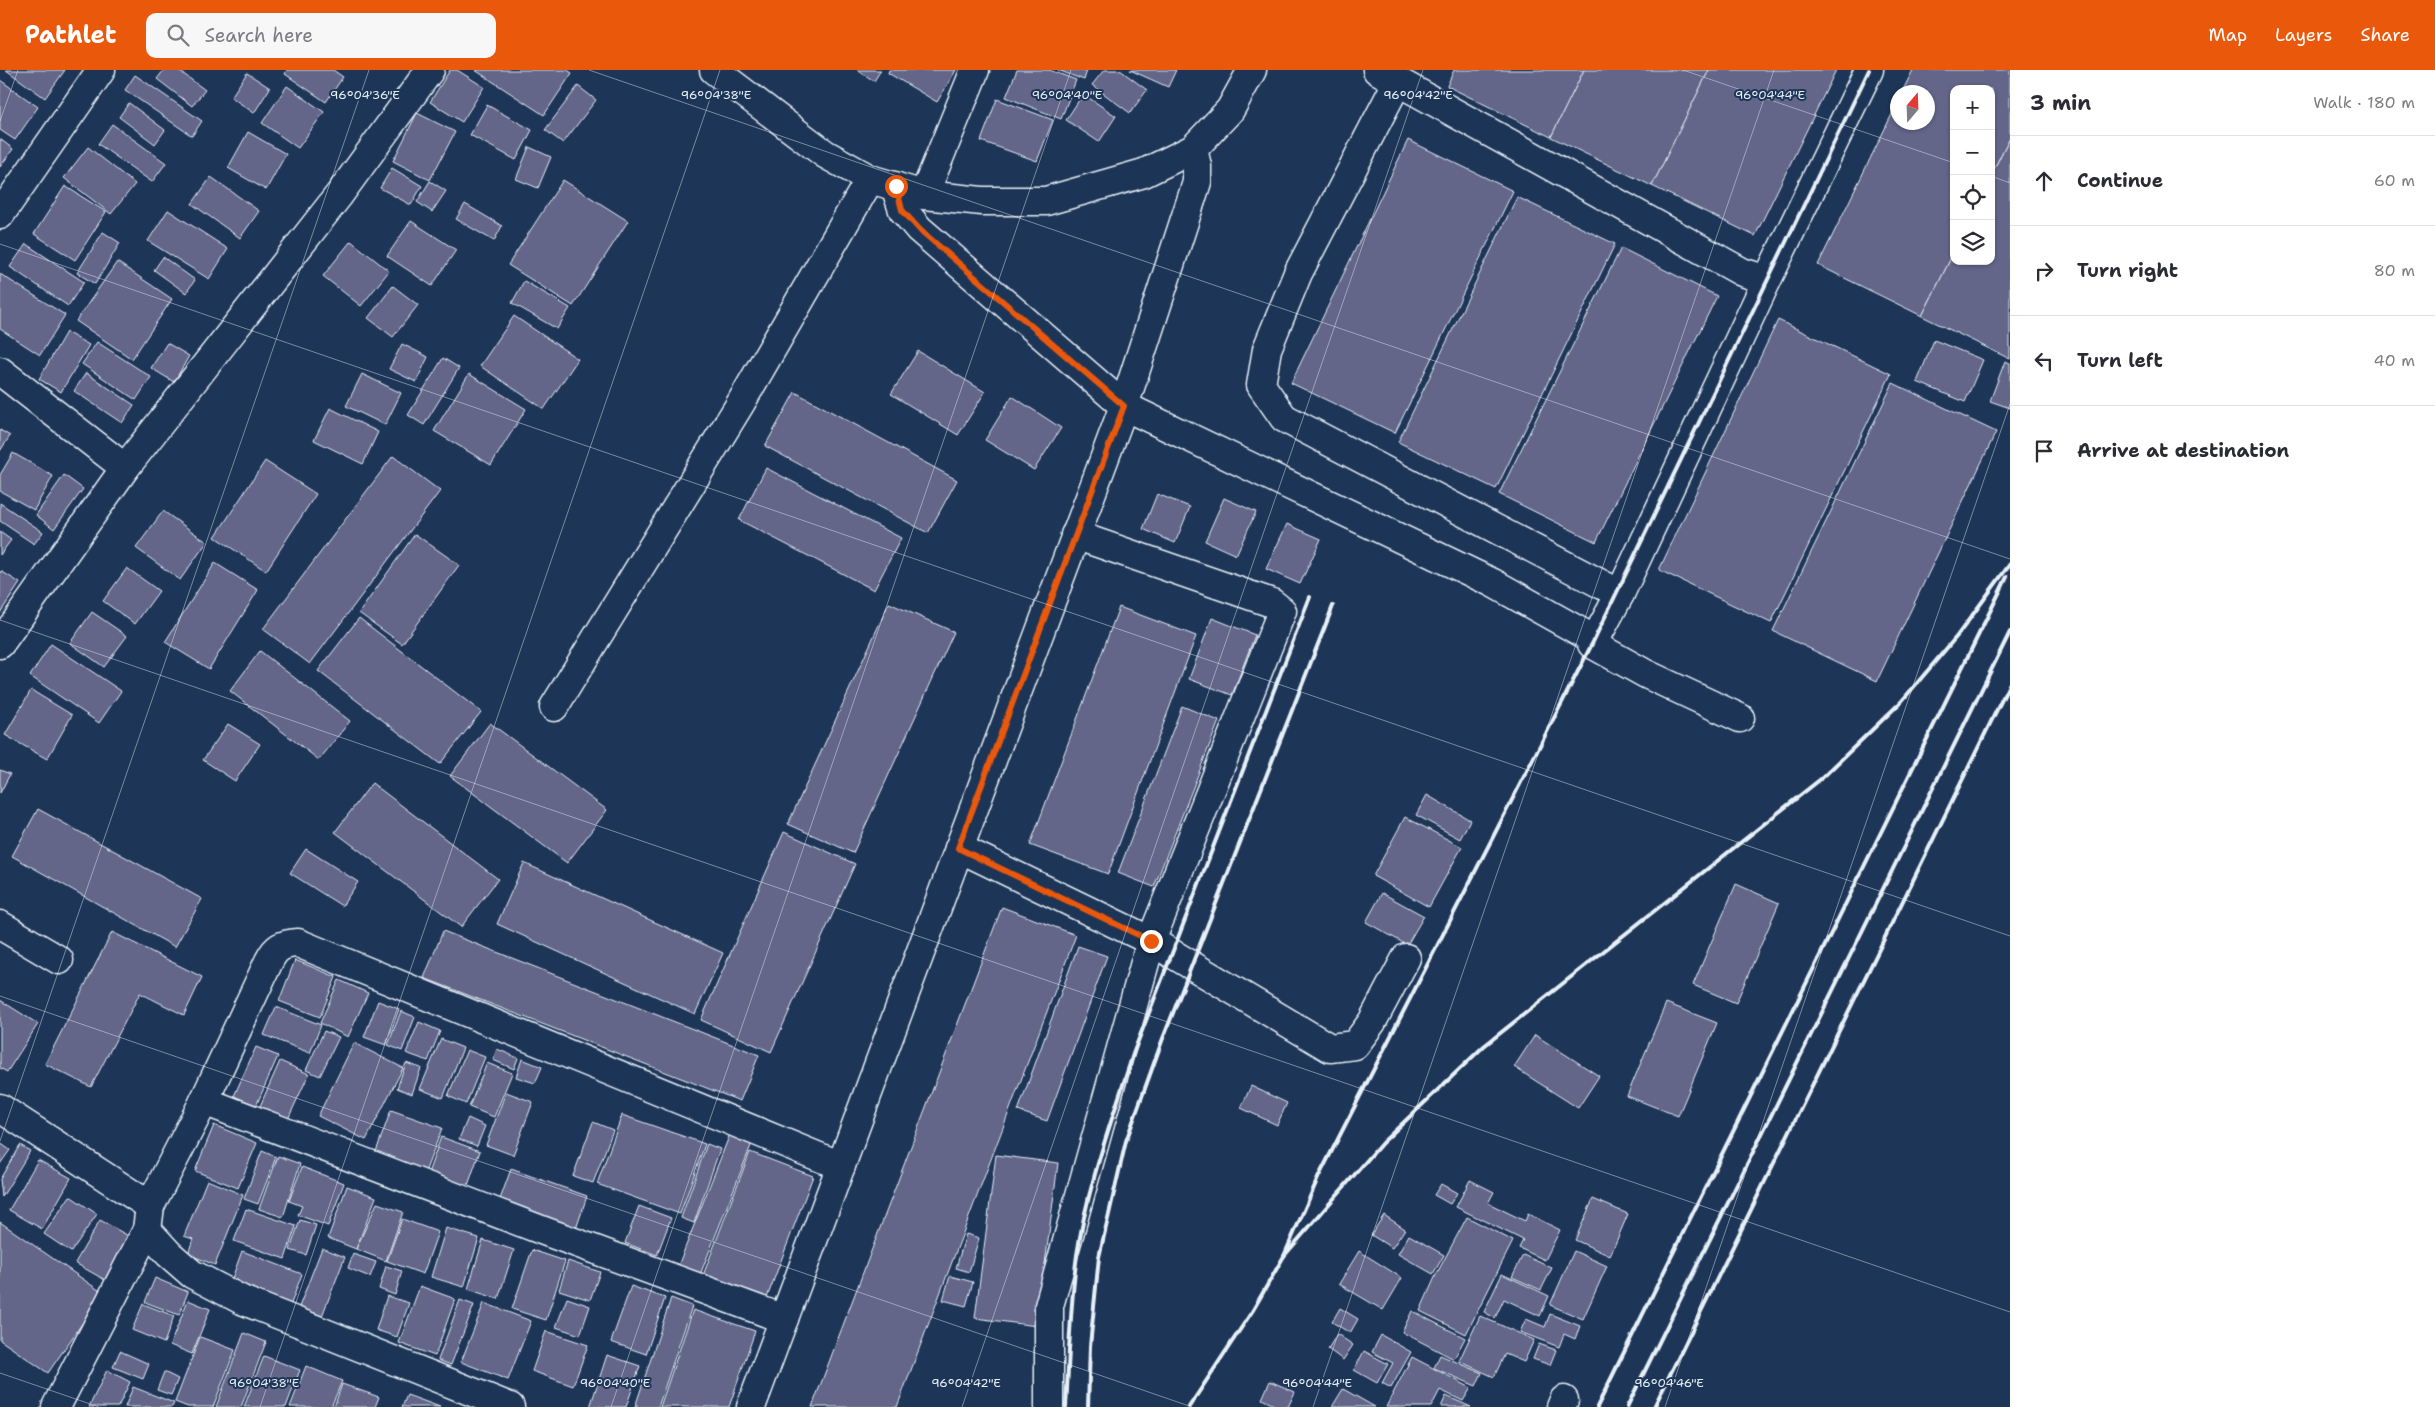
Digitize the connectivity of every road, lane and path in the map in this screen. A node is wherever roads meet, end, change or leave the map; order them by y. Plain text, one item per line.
1 (100, 70) edge
2 (430, 70) edge
3 (714, 70) edge
4 (975, 70) edge
5 (1252, 70) edge
6 (1869, 70) edge
7 (1388, 76) edge
8 (1193, 149) junction
9 (883, 183) junction
10 (924, 194) junction
11 (0, 215) edge
12 (1767, 280) junction
13 (0, 371) edge
14 (1124, 406) junction
15 (125, 468) junction
16 (1075, 535) junction
17 (1620, 594) junction
18 (1595, 640) junction
19 (0, 644) edge
20 (554, 707) dead end
21 (1740, 718) dead end
22 (958, 848) junction
23 (0, 924) edge
24 (1151, 941) junction
25 (1406, 958) dead end
26 (59, 960) dead end
27 (204, 1101) junction
28 (0, 1108) edge
29 (841, 1166) junction
30 (148, 1218) junction
31 (784, 1319) junction
32 (56, 1407) edge
33 (510, 1407) edge
34 (751, 1407) edge
35 (1049, 1407) edge

1 - 11 street
2 - 15 street
3 - 9 street
4 - 10 street
5 - 8 street
6 - 12 street
7 - 12 street
7 - 17 street
8 - 10 street
8 - 14 street
9 - 10 street
9 - 14 street
9 - 20 street
12 - 17 street
13 - 15 street
14 - 16 street
14 - 18 street
15 - 19 street
16 - 22 street
16 - 24 street
17 - 18 street
18 - 21 street
22 - 24 street
22 - 29 street
23 - 26 street
24 - 25 street
24 - 35 street
27 - 29 street
27 - 30 street
27 - 31 street
28 - 30 street
29 - 31 street
30 - 32 street
30 - 33 street
31 - 34 street

